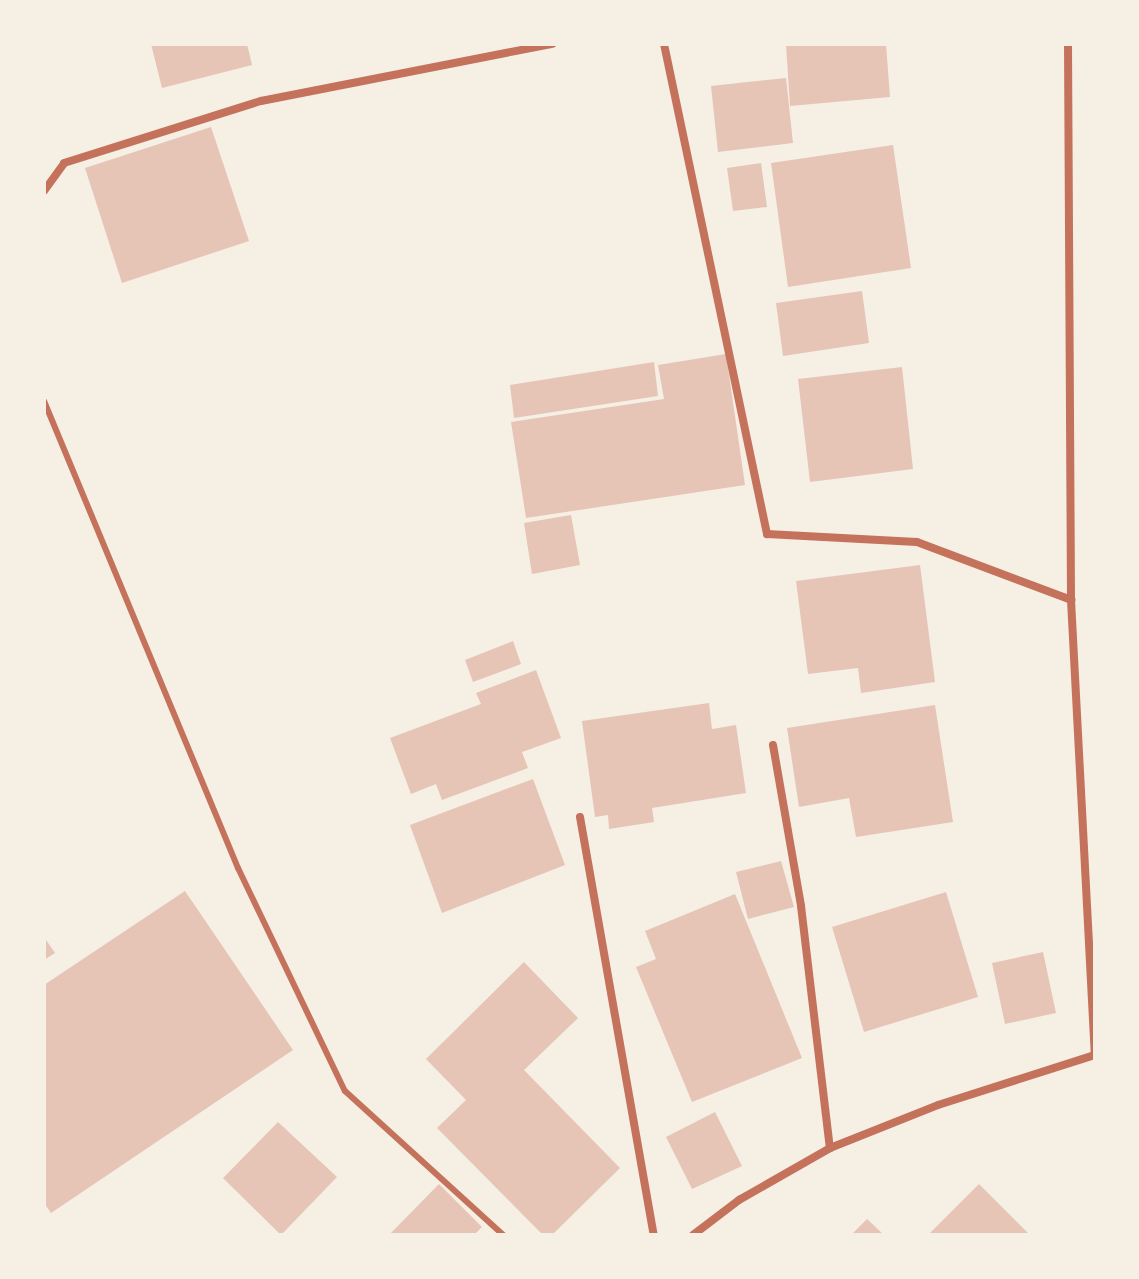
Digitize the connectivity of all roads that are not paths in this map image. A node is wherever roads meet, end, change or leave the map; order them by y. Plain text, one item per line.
1 (552, 44) edge
2 (664, 44) edge
3 (1068, 44) edge
4 (44, 191) edge
5 (44, 401) edge
6 (1071, 600) junction
7 (773, 745) dead end
8 (580, 817) dead end
9 (1095, 1054) edge
10 (830, 1148) junction
11 (503, 1235) edge
12 (654, 1235) edge
13 (693, 1235) edge

1 - 4 street
2 - 6 street
3 - 6 street
5 - 11 lane
6 - 9 street
7 - 10 street
8 - 12 street
9 - 10 street
10 - 13 street

